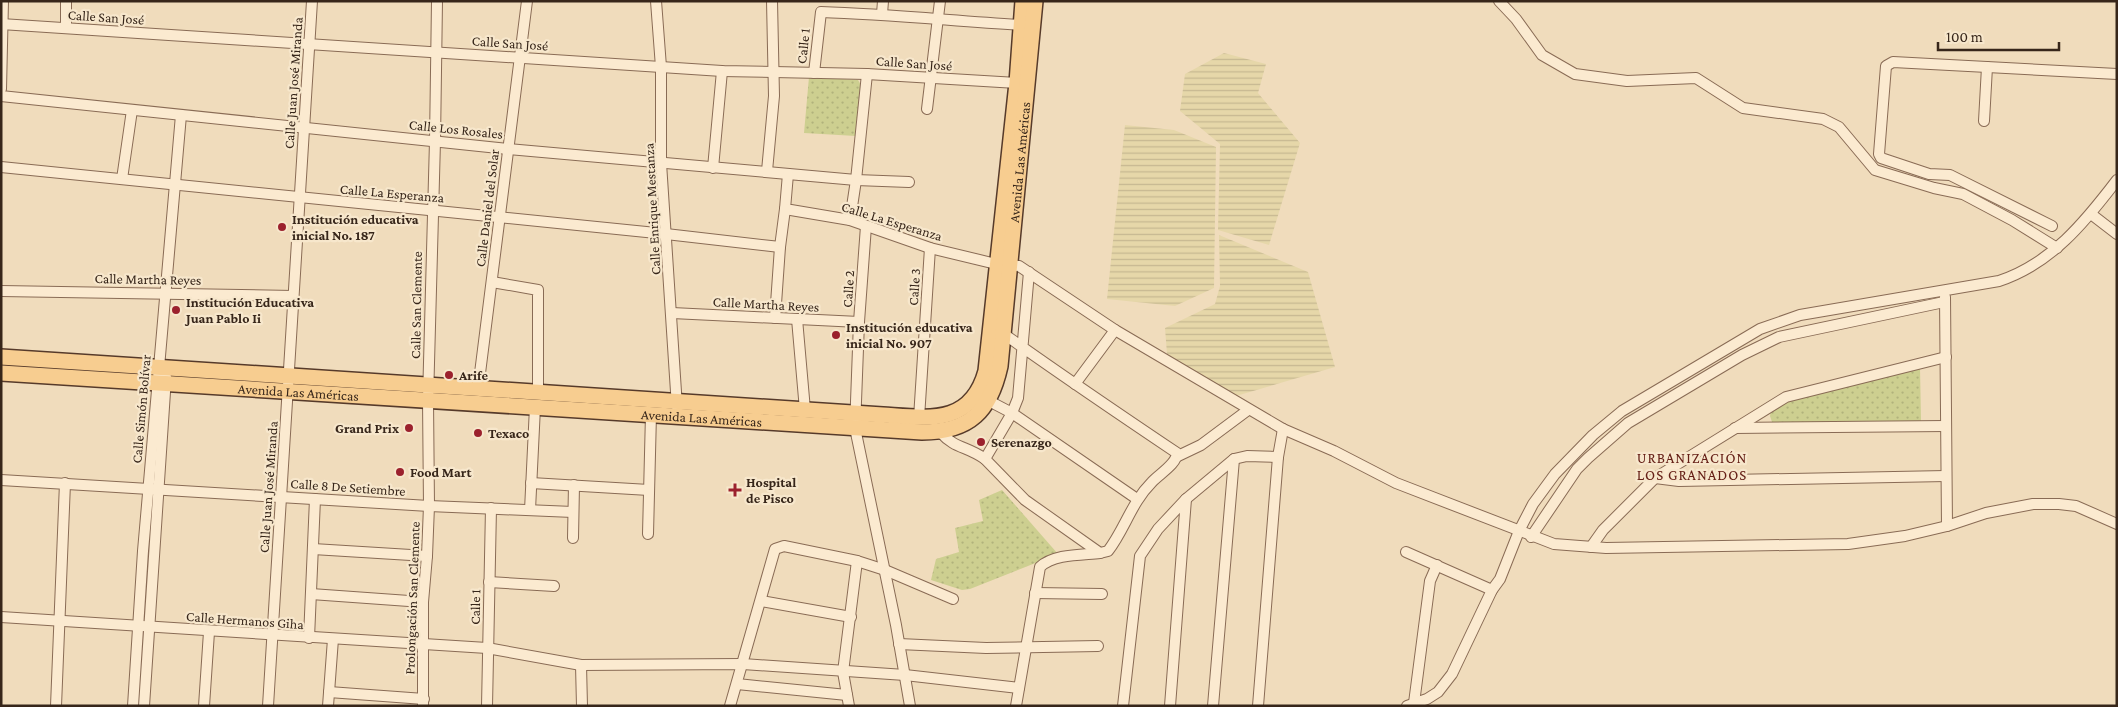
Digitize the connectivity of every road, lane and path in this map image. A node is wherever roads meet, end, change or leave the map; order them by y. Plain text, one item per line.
1 (3, 1) edge
2 (66, 1) edge
3 (312, 1) edge
4 (437, 1) edge
5 (527, 1) edge
6 (656, 1) edge
7 (772, 1) edge
8 (822, 1) edge
9 (883, 1) edge
10 (940, 1) edge
11 (1023, 1) edge
12 (1035, 1) edge
13 (1499, 1) edge
14 (821, 12) junction
15 (882, 14) junction
16 (938, 21) junction
17 (2, 24) edge
18 (1021, 25) junction
19 (66, 28) junction
20 (309, 44) junction
21 (435, 52) junction
22 (519, 57) junction
23 (661, 67) junction
24 (1987, 67) junction
25 (722, 70) junction
26 (774, 71) junction
27 (814, 73) junction
28 (868, 74) junction
29 (2117, 74) edge
30 (932, 79) junction
31 (1017, 83) junction
32 (1, 89) edge
33 (1, 96) edge
34 (927, 109) dead end
35 (132, 110) junction
36 (181, 115) junction
37 (1984, 121) dead end
38 (304, 128) junction
39 (435, 140) junction
40 (508, 149) junction
41 (661, 163) junction
42 (1, 168) edge
43 (713, 168) junction
44 (767, 171) junction
45 (788, 174) junction
46 (122, 180) junction
47 (856, 180) junction
48 (2117, 180) edge
49 (909, 182) dead end
50 (174, 185) junction
51 (300, 198) junction
52 (785, 209) junction
53 (432, 210) junction
54 (2091, 214) junction
55 (499, 217) junction
56 (850, 220) junction
57 (866, 226) junction
58 (2052, 226) dead end
59 (666, 234) junction
60 (2117, 234) edge
61 (780, 247) junction
62 (930, 248) junction
63 (2057, 248) junction
64 (1002, 265) junction
65 (1029, 272) junction
66 (492, 282) junction
67 (1946, 290) junction
68 (1, 291) edge
69 (165, 294) junction
70 (294, 296) junction
71 (1944, 302) junction
72 (672, 312) junction
73 (775, 318) junction
74 (797, 319) junction
75 (859, 322) junction
76 (1115, 330) junction
77 (1004, 334) junction
78 (1021, 347) junction
79 (1, 357) edge
80 (1946, 357) junction
81 (162, 368) junction
82 (1, 373) edge
83 (288, 376) junction
84 (161, 384) junction
85 (1075, 384) junction
86 (478, 389) junction
87 (287, 392) junction
88 (428, 393) junction
89 (502, 398) junction
90 (536, 400) junction
91 (989, 401) junction
92 (677, 409) junction
93 (805, 410) junction
94 (1248, 410) junction
95 (1764, 410) junction
96 (1012, 413) junction
97 (651, 414) junction
98 (919, 418) junction
99 (855, 421) junction
100 (1946, 426) junction
101 (1735, 428) junction
102 (1772, 428) junction
103 (1283, 429) junction
104 (940, 432) junction
105 (1178, 456) junction
106 (1278, 457) junction
107 (985, 459) junction
108 (1234, 459) junction
109 (1946, 476) junction
110 (1655, 478) junction
111 (1, 480) edge
112 (65, 483) junction
113 (532, 483) junction
114 (574, 485) junction
115 (153, 490) junction
116 (649, 490) junction
117 (281, 496) junction
118 (315, 498) junction
119 (1137, 499) junction
120 (1186, 500) junction
121 (429, 506) junction
122 (491, 508) junction
123 (530, 510) junction
124 (573, 512) junction
125 (2117, 524) edge
126 (1947, 526) junction
127 (1519, 531) junction
128 (648, 534) dead end
129 (1531, 537) junction
130 (573, 538) dead end
131 (1591, 547) junction
132 (313, 549) junction
133 (1406, 552) dead end
134 (1100, 553) junction
135 (427, 556) junction
136 (856, 561) junction
137 (1437, 565) junction
138 (885, 570) junction
139 (489, 582) junction
140 (554, 586) dead end
141 (1492, 590) junction
142 (1035, 593) junction
143 (311, 594) junction
144 (1102, 594) dead end
145 (953, 599) dead end
146 (761, 601) junction
147 (423, 602) junction
148 (851, 617) junction
149 (1, 618) edge
150 (60, 622) junction
151 (137, 627) junction
152 (149, 628) junction
153 (209, 632) junction
154 (272, 636) junction
155 (309, 638) junction
156 (333, 640) junction
157 (900, 644) junction
158 (424, 645) junction
159 (1028, 646) junction
160 (1098, 646) dead end
161 (487, 648) junction
162 (742, 664) junction
163 (581, 665) junction
164 (843, 672) junction
165 (904, 675) junction
166 (737, 684) junction
167 (1019, 688) junction
168 (329, 692) junction
169 (848, 695) junction
170 (423, 702) edge
171 (1411, 704) edge
172 (56, 706) edge
173 (133, 706) edge
174 (144, 706) edge
175 (204, 706) edge
176 (268, 706) edge
177 (328, 706) edge
178 (487, 706) edge
179 (582, 706) edge
180 (730, 706) edge
181 (849, 706) edge
182 (910, 706) edge
183 (1016, 706) edge
184 (1123, 706) edge
185 (1170, 706) edge
186 (1214, 706) edge
187 (1258, 706) edge

1 - 17 street
2 - 19 street
3 - 20 street, Calle Juan José Miranda
4 - 21 street, Calle San Clemente
5 - 22 street, Calle Daniel del Solar
6 - 23 street, Calle Enrique Mestanza
7 - 26 street
8 - 14 street
9 - 15 street
10 - 16 street
11 - 18 main road, Avenida Las Américas
12 - 64 main road, Avenida Las Américas
13 - 63 street
14 - 15 street, Calle 1
14 - 27 street, Calle 1
15 - 16 street, Calle 1
16 - 18 street, Calle 1
16 - 30 street
17 - 19 street, Calle San José
17 - 32 street
18 - 31 main road, Avenida Las Américas
19 - 20 street, Calle San José
20 - 21 street, Calle San José
20 - 38 street, Calle Juan José Miranda
21 - 22 street, Calle San José
21 - 39 street, Calle San Clemente
22 - 23 street, Calle San José
22 - 40 street, Calle Daniel del Solar
23 - 25 street, Calle San José
23 - 41 street, Calle Enrique Mestanza
24 - 29 street
24 - 37 street
24 - 58 street
25 - 26 street, Calle San José
25 - 43 street
26 - 27 street, Calle San José
26 - 44 street
27 - 28 street, Calle San José
28 - 30 street, Calle San José
28 - 47 street
30 - 31 street, Calle San José
30 - 34 street
31 - 64 main road, Avenida Las Américas
33 - 35 street, Calle Los Rosales
35 - 36 street, Calle Los Rosales
35 - 46 street
36 - 38 street, Calle Los Rosales
36 - 50 street, Calle Simón Bolívar
38 - 39 street, Calle Los Rosales
38 - 51 street, Calle Juan José Miranda
39 - 40 street, Calle Los Rosales
39 - 53 street, Calle San Clemente
40 - 41 street, Calle Los Rosales
40 - 55 street, Calle Daniel del Solar
41 - 43 street, Calle Los Rosales
41 - 59 street, Calle Enrique Mestanza
42 - 46 street, Calle La Esperanza
43 - 44 street, Calle Los Rosales
44 - 45 street, Calle Los Rosales
45 - 47 street, Calle Los Rosales
45 - 52 street
46 - 50 street, Calle La Esperanza
47 - 49 street, Calle Los Rosales
47 - 56 street
48 - 54 street
50 - 51 street, Calle La Esperanza
50 - 69 street, Calle Simón Bolívar
51 - 53 street, Calle La Esperanza
51 - 70 street, Calle Juan José Miranda
52 - 56 street, Calle La Esperanza
52 - 61 street
53 - 55 street, Calle La Esperanza
53 - 88 street, Calle San Clemente
54 - 60 street
54 - 63 street
55 - 59 street, Calle La Esperanza
55 - 66 street, Calle Daniel del Solar
56 - 57 street, Calle La Esperanza
57 - 62 street, Calle La Esperanza
57 - 75 street, Calle 2
59 - 61 street, Calle La Esperanza
59 - 72 street, Calle Enrique Mestanza
61 - 73 street
62 - 64 street, Calle La Esperanza
62 - 98 street, Calle 3
63 - 67 street
64 - 65 street, Calle La Esperanza
64 - 77 main road, Avenida Las Américas
64 - 98 main road, Avenida Las Américas
65 - 76 street, Calle La Esperanza
65 - 78 street
66 - 86 street, Calle Daniel del Solar
66 - 90 street
67 - 71 street
67 - 127 street
68 - 69 street, Calle Martha Reyes
69 - 70 street, Calle Martha Reyes
69 - 81 street, Calle Simón Bolívar
70 - 83 street, Calle Juan José Miranda
71 - 80 street
71 - 129 street
72 - 73 street, Calle Martha Reyes
72 - 92 street, Calle Enrique Mestanza
73 - 74 street, Calle Martha Reyes
74 - 75 street, Calle Martha Reyes
74 - 93 street
75 - 99 street, Calle 2
76 - 85 street
76 - 94 street, Calle La Esperanza
77 - 78 street
77 - 91 main road, Avenida Las Américas
78 - 85 street
78 - 96 street
79 - 81 main road, Avenida Las Américas
80 - 95 street
80 - 100 street
81 - 83 main road, Avenida Las Américas
81 - 84 street, Calle Simón Bolívar
82 - 84 main road, Avenida Las Américas
83 - 87 street, Calle Juan José Miranda
83 - 88 main road, Avenida Las Américas
84 - 87 main road, Avenida Las Américas
84 - 115 street, Calle Simón Bolívar
85 - 105 street
86 - 88 main road, Avenida Las Américas
86 - 89 main road, Avenida Las Américas
87 - 88 main road, Avenida Las Américas
87 - 117 street, Calle Juan José Miranda
88 - 89 main road, Avenida Las Américas
88 - 121 street, Prolongación San Clemente
89 - 90 main road, Avenida Las Américas
90 - 92 main road, Avenida Las Américas
90 - 97 main road, Avenida Las Américas
90 - 113 street
91 - 96 street
91 - 104 main road, Avenida Las Américas
92 - 93 main road, Avenida Las Américas
92 - 97 main road, Avenida Las Américas
92 - 99 main road, Avenida Las Américas
93 - 99 main road, Avenida Las Américas
94 - 103 street, Calle La Esperanza
94 - 105 street
95 - 101 street
95 - 102 street
96 - 107 street
96 - 119 street
97 - 116 street
98 - 99 main road, Avenida Las Américas
99 - 104 main road, Avenida Las Américas
99 - 138 street, Calle 2
100 - 102 street
100 - 109 street
101 - 102 street
101 - 110 street
103 - 106 street
103 - 127 street, Calle La Esperanza
104 - 107 street
105 - 119 street
106 - 108 street
106 - 187 street
107 - 134 street
108 - 120 street
108 - 186 street
109 - 110 street
109 - 126 street
110 - 131 street
111 - 112 street, Calle 8 De Setiembre
112 - 115 street, Calle 8 De Setiembre
112 - 150 street
113 - 114 street
113 - 123 street
114 - 116 street
114 - 124 street
115 - 117 street, Calle 8 De Setiembre
115 - 151 street, Calle Simón Bolívar
115 - 152 street, Calle Simón Bolívar
116 - 128 street
117 - 118 street, Calle 8 De Setiembre
117 - 154 street, Calle Juan José Miranda
118 - 121 street, Calle 8 De Setiembre
118 - 132 street
119 - 134 street
120 - 184 street
120 - 185 street
121 - 122 street, Calle 8 De Setiembre
121 - 135 street, Prolongación San Clemente
122 - 123 street, Calle 8 De Setiembre
122 - 139 street, Calle 1
123 - 124 street, Calle 8 De Setiembre
124 - 130 street
125 - 126 street, Calle La Esperanza
126 - 131 street, Calle La Esperanza
127 - 129 street, Calle La Esperanza
127 - 141 street
129 - 131 street, Calle La Esperanza
132 - 135 street
132 - 143 street
133 - 137 street
134 - 142 street
135 - 147 street, Prolongación San Clemente
136 - 138 street
136 - 146 street
136 - 148 street
137 - 141 street
137 - 171 street
138 - 145 street
138 - 157 street, Calle 2
139 - 140 street
139 - 161 street, Calle 1
141 - 171 street
142 - 144 street
142 - 159 street
143 - 147 street
143 - 155 street
146 - 148 street
146 - 162 street
147 - 158 street, Prolongación San Clemente
148 - 164 street
149 - 150 street, Calle Hermanos Giha
150 - 151 street, Calle Hermanos Giha
150 - 172 street
151 - 152 street, Calle Hermanos Giha
151 - 173 street, Calle Simón Bolívar
152 - 153 street, Calle Hermanos Giha
152 - 174 street, Calle Simón Bolívar
153 - 154 street, Calle Hermanos Giha
153 - 175 street
154 - 155 street, Calle Hermanos Giha
154 - 176 street, Calle Juan José Miranda
155 - 156 street, Calle Hermanos Giha
156 - 158 street, Calle Hermanos Giha
156 - 168 street
157 - 159 street
157 - 165 street, Calle 2
158 - 161 street, Calle Hermanos Giha
158 - 170 street, Prolongación San Clemente
159 - 160 street
159 - 167 street
161 - 163 street, Calle Hermanos Giha
161 - 178 street, Calle 1
162 - 163 street, Calle Hermanos Giha
162 - 164 street, Calle Hermanos Giha
162 - 166 street
163 - 179 street
164 - 165 street, Calle Hermanos Giha
164 - 169 street
165 - 167 street, Calle Hermanos Giha
165 - 182 street, Calle 2
166 - 169 street
166 - 180 street
167 - 183 street
168 - 170 street
168 - 177 street
169 - 181 street

